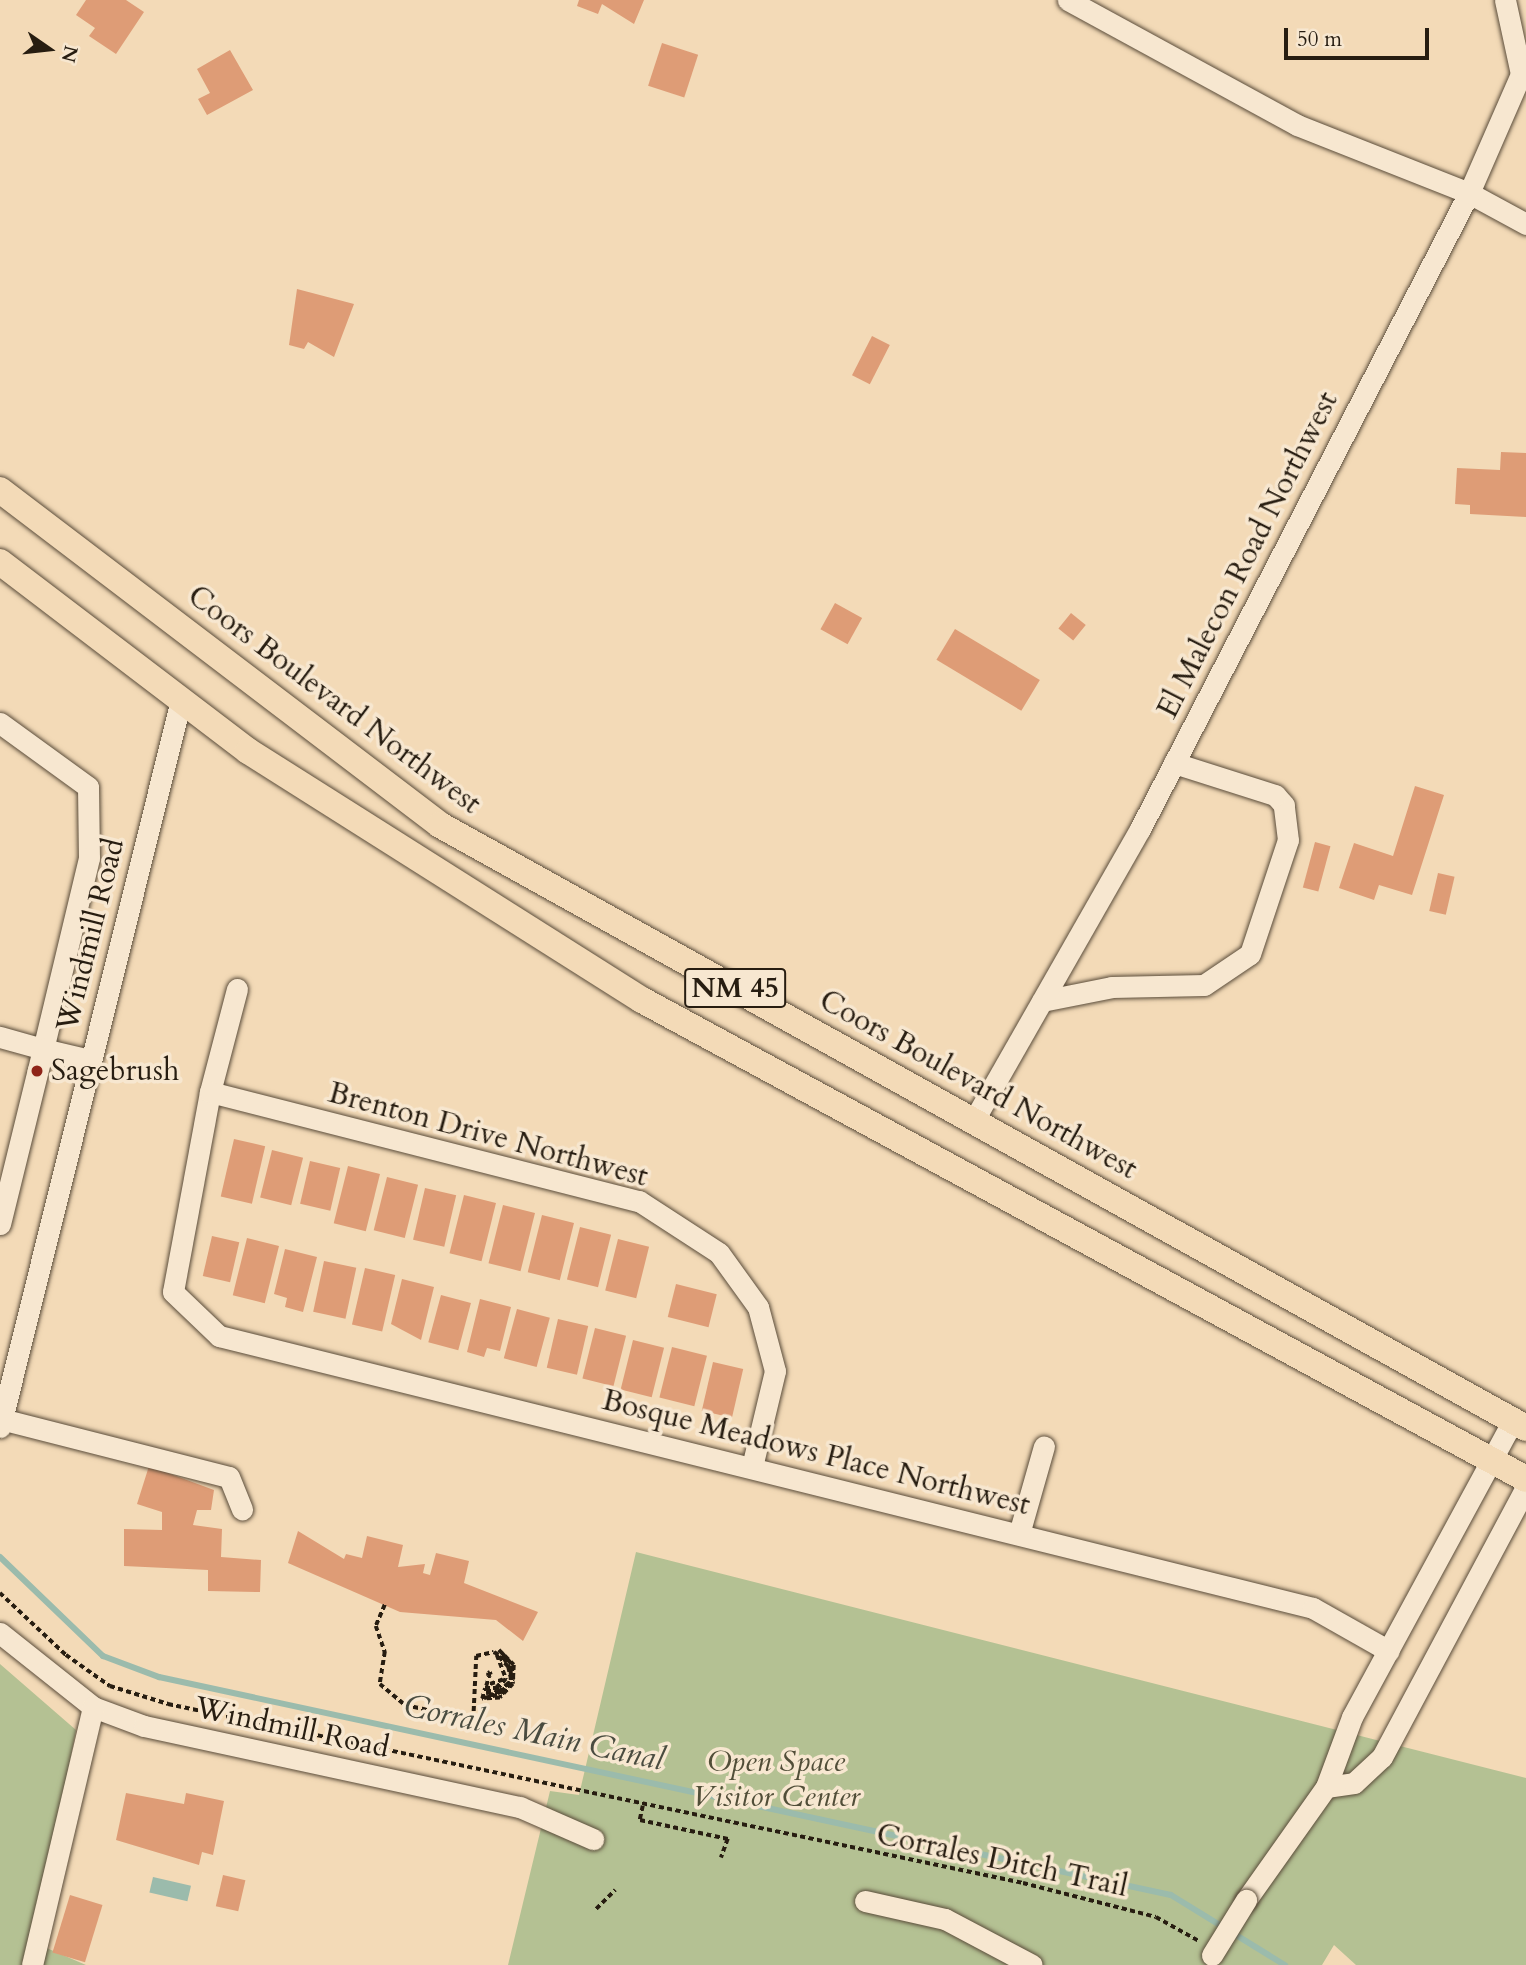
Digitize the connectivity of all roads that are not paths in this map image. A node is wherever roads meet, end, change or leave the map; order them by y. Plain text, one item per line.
1 (1068, 0) edge
2 (1505, 0) edge
3 (1469, 192) junction
4 (1526, 224) edge
5 (0, 490) edge
6 (0, 562) edge
7 (180, 704) junction
8 (0, 723) edge
9 (1174, 763) junction
10 (237, 989) dead end
11 (1042, 1001) junction
12 (0, 1037) edge
13 (43, 1049) junction
14 (90, 1060) junction
15 (210, 1092) junction
16 (974, 1120) junction
17 (0, 1224) edge
18 (8, 1350) edge
19 (1, 1423) edge
20 (1520, 1425) edge
21 (1044, 1446) dead end
22 (1492, 1461) junction
23 (752, 1466) junction
24 (1526, 1479) edge
25 (1526, 1487) edge
26 (242, 1509) dead end
27 (1020, 1534) junction
28 (0, 1633) edge
29 (1389, 1651) junction
30 (93, 1707) junction
31 (1326, 1787) junction
32 (593, 1839) dead end
33 (864, 1901) dead end
34 (1207, 1956) edge
35 (32, 1965) edge
36 (1032, 1965) edge

1 - 3 street
2 - 3 street, El Malecon Road Northwest
3 - 4 street
3 - 9 street, El Malecon Road Northwest
5 - 16 main road, Coors Boulevard Northwest / NM 45
6 - 7 main road, NM 45
7 - 14 street, Windmill Road
7 - 22 main road, NM 45
8 - 13 street
9 - 11 street, El Malecon Road Northwest
9 - 11 street
10 - 15 street
11 - 16 street, El Malecon Road Northwest
12 - 13 street
13 - 14 street
13 - 17 street
14 - 18 street, Windmill Road
15 - 23 street, Brenton Drive Northwest
15 - 23 street, Bosque Meadows Place Northwest
16 - 20 main road, Coors Boulevard Northwest / NM 45
18 - 19 street, Windmill Road
19 - 26 street
20 - 22 street
21 - 27 street
22 - 24 main road, NM 45
22 - 29 street
23 - 27 street, Bosque Meadows Place Northwest
25 - 31 street
27 - 29 street, Bosque Meadows Place Northwest
28 - 30 street, Windmill Road
29 - 31 street
30 - 32 street, Windmill Road
30 - 35 street
31 - 34 street, bridge
33 - 36 street

